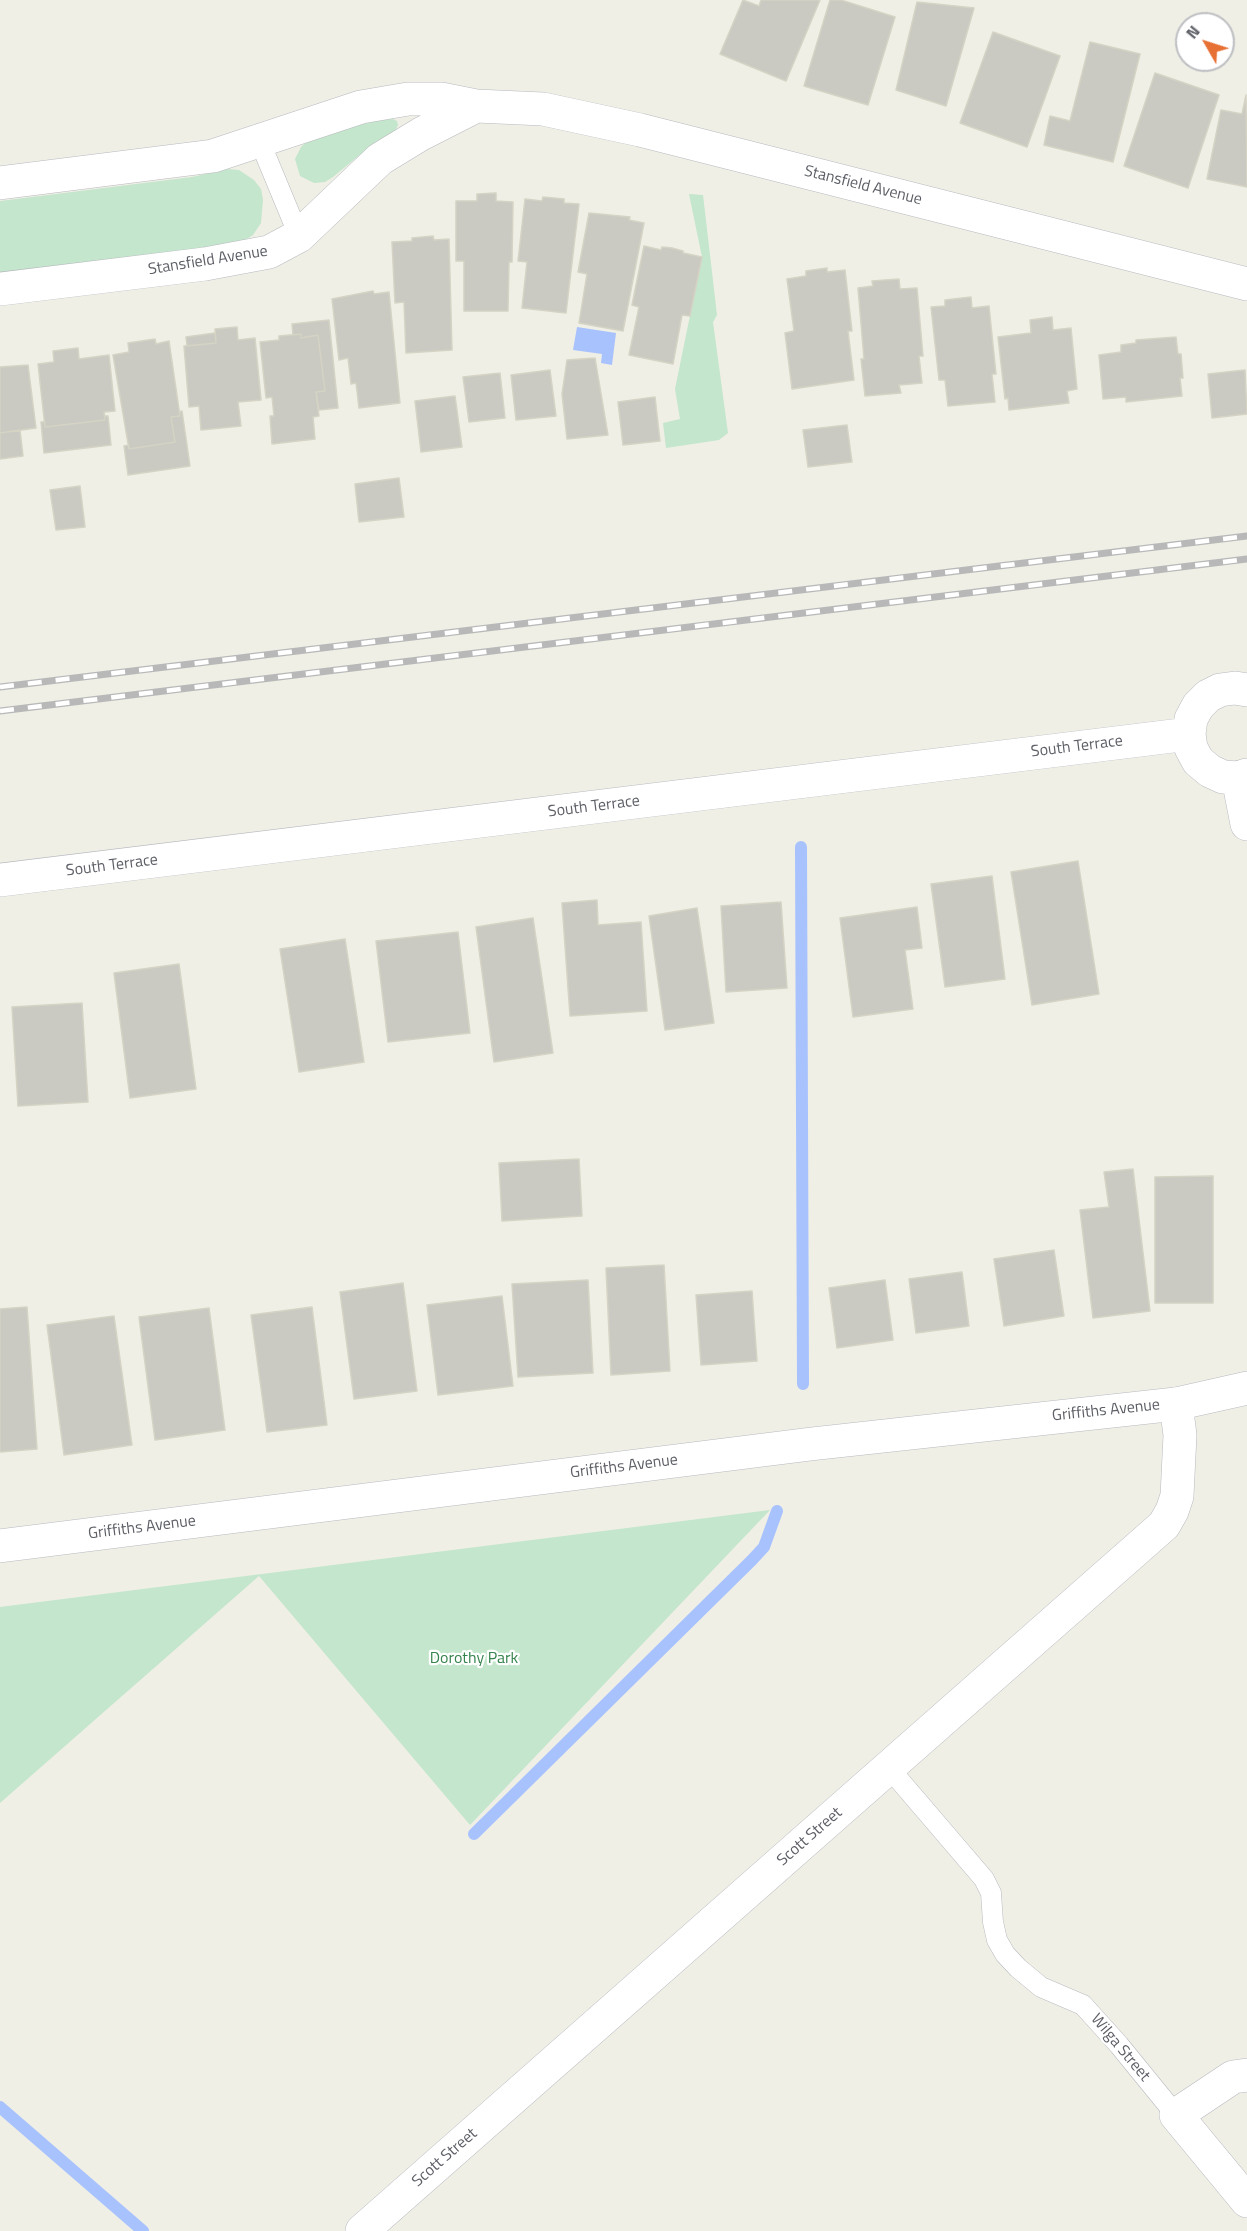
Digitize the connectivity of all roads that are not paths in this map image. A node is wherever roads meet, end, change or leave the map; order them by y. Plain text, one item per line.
1 (476, 106) junction
2 (260, 142) junction
3 (0, 183) edge
4 (299, 236) junction
5 (1247, 284) edge
6 (0, 289) edge
7 (1247, 690) edge
8 (1189, 734) junction
9 (1242, 776) edge
10 (1247, 824) edge
11 (0, 880) edge
12 (1247, 1388) edge
13 (1176, 1404) junction
14 (0, 1545) edge
15 (889, 1768) junction
16 (1247, 2075) edge
17 (1176, 2115) junction
18 (1247, 2201) edge
19 (362, 2231) edge

1 - 2 street, Stansfield Avenue
1 - 4 street, Stansfield Avenue
1 - 5 street, Stansfield Avenue
2 - 3 street, Stansfield Avenue
2 - 4 lane
4 - 6 street, Stansfield Avenue
7 - 8 street
8 - 9 street
8 - 11 street, South Terrace
9 - 10 street
12 - 13 street, Griffiths Avenue
13 - 14 street, Griffiths Avenue
13 - 15 street, Scott Street
15 - 17 lane, Wilga Street
15 - 19 street, Scott Street
16 - 17 street
17 - 18 street, Wilga Street

